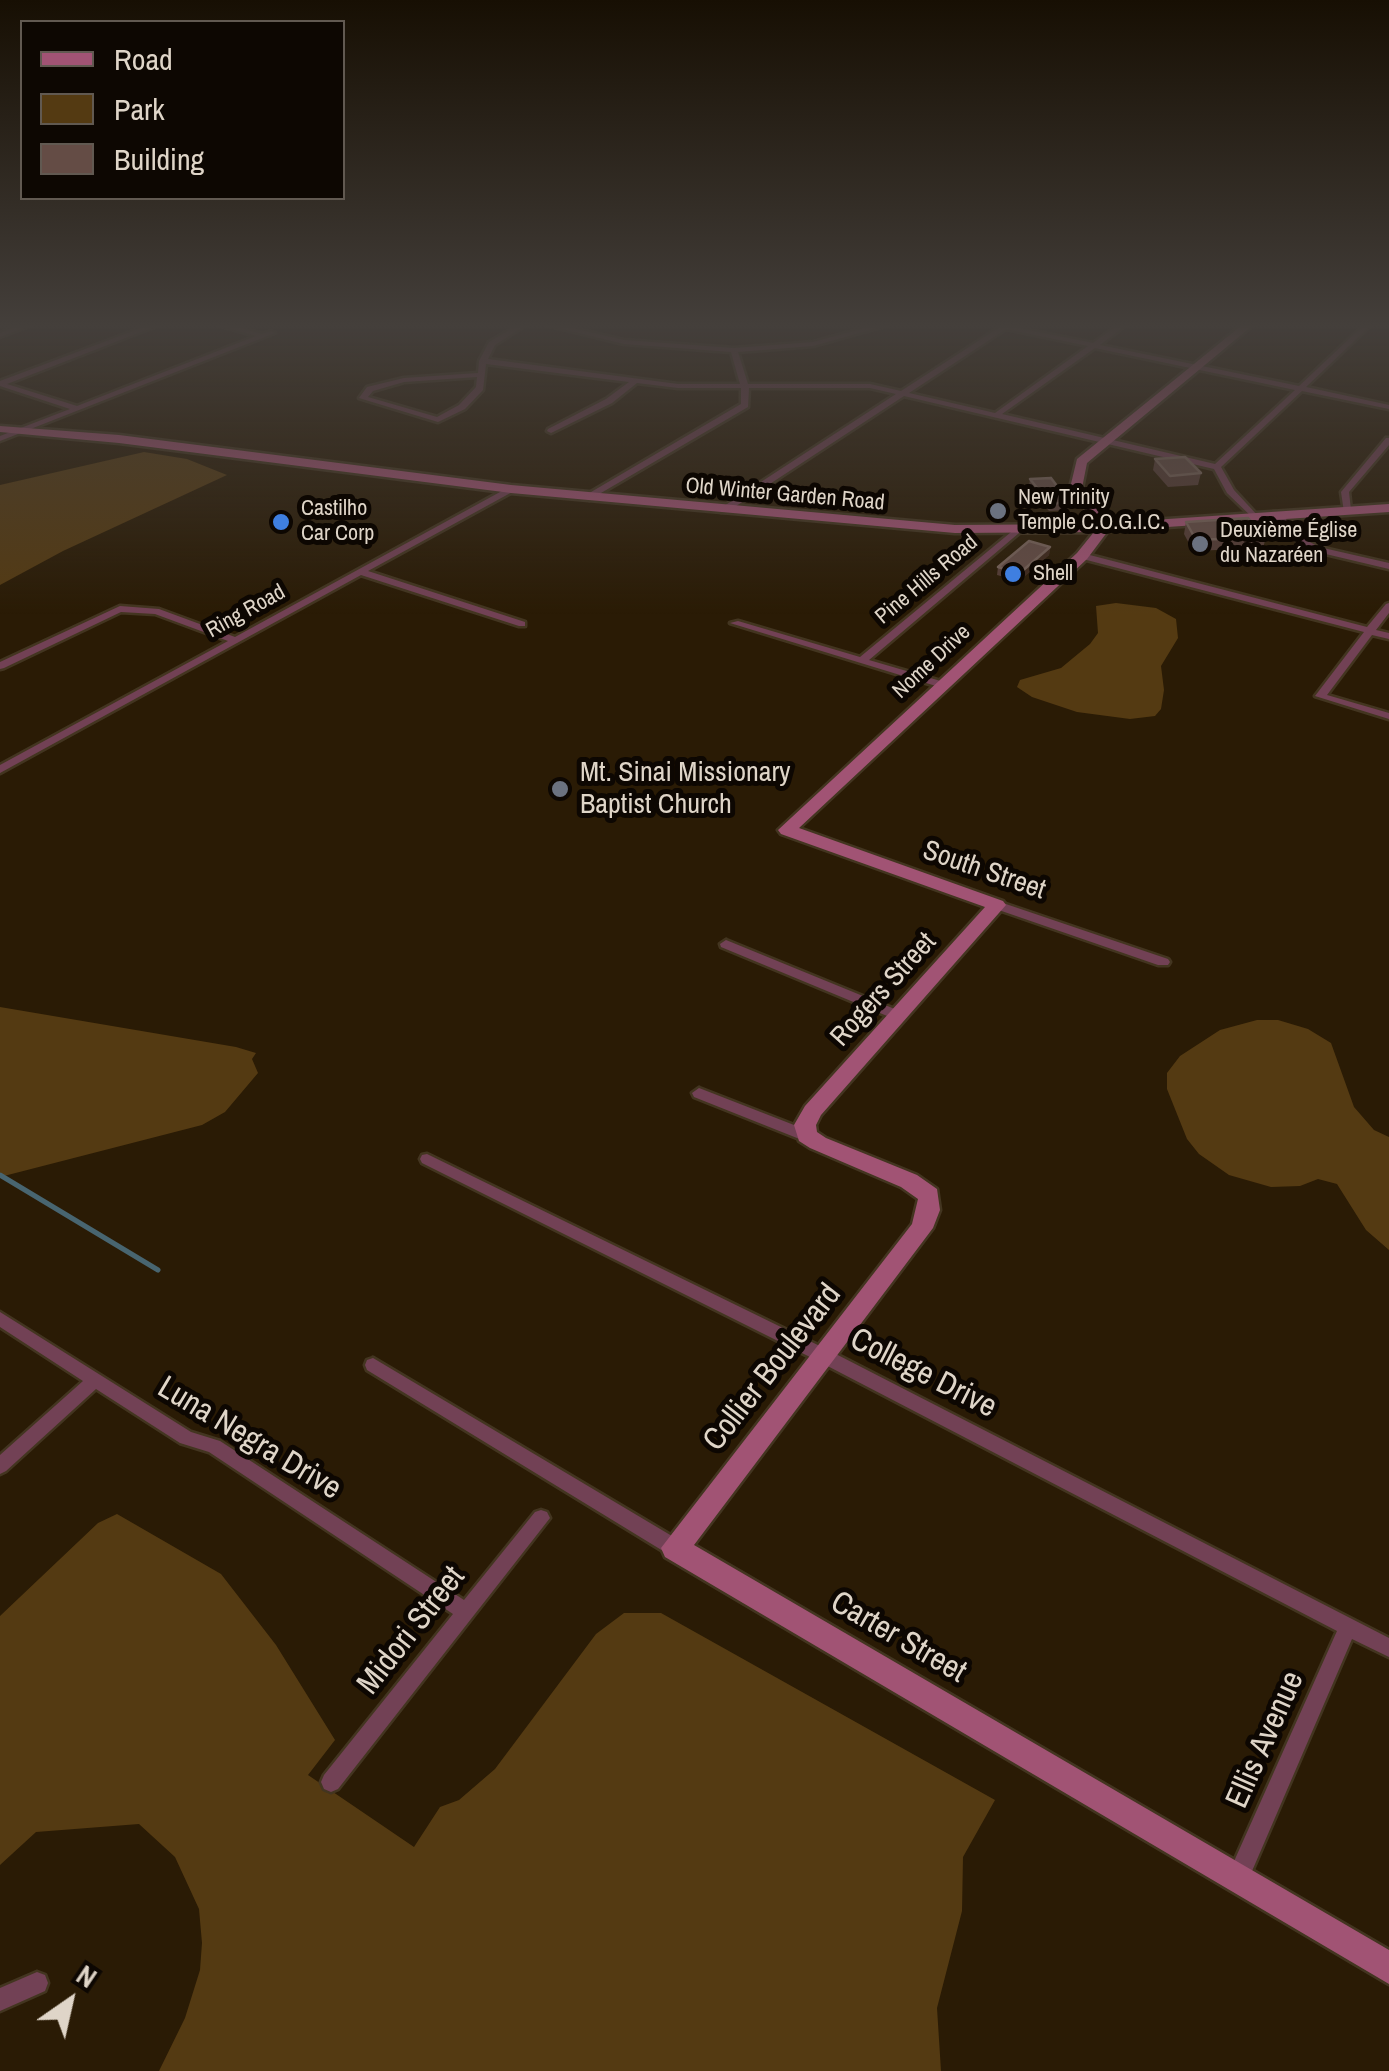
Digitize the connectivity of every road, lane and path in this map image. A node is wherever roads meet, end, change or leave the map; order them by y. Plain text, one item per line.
1 (46, 422) edge
2 (569, 422) edge
3 (717, 422) edge
4 (860, 422) edge
5 (1019, 422) edge
6 (1127, 422) edge
7 (1265, 422) edge
8 (0, 428) edge
9 (23, 431) junction
10 (551, 431) dead end
11 (0, 439) edge
12 (1389, 440) edge
13 (1103, 441) junction
14 (1217, 467) junction
15 (511, 490) junction
16 (589, 498) junction
17 (1389, 508) edge
18 (724, 510) junction
19 (1347, 510) junction
20 (1276, 514) junction
21 (1254, 516) junction
22 (1104, 526) junction
23 (1016, 531) junction
24 (1082, 556) junction
25 (1389, 566) edge
26 (361, 572) junction
27 (1389, 606) edge
28 (734, 622) dead end
29 (522, 624) dead end
30 (1370, 631) junction
31 (1389, 636) edge
32 (235, 640) junction
33 (863, 660) junction
34 (0, 666) edge
35 (940, 684) junction
36 (1389, 716) edge
37 (0, 770) edge
38 (787, 830) joint
39 (997, 905) junction
40 (726, 944) dead end
41 (1163, 962) dead end
42 (897, 1015) junction
43 (699, 1093) dead end
44 (806, 1136) junction
45 (427, 1159) dead end
46 (0, 1320) edge
47 (822, 1355) junction
48 (373, 1366) dead end
49 (94, 1382) junction
50 (0, 1466) edge
51 (540, 1518) dead end
52 (675, 1548) junction
53 (466, 1612) junction
54 (1348, 1627) junction
55 (1389, 1648) edge
56 (331, 1782) dead end
57 (1238, 1877) junction
58 (1389, 1968) edge
59 (38, 1983) dead end
60 (0, 2000) edge

1 - 9 street
2 - 10 street
3 - 16 street
4 - 18 street
5 - 13 street
6 - 13 main road
7 - 14 street
8 - 9 main road, Old Winter Garden Road
9 - 11 street
9 - 15 main road, Old Winter Garden Road
12 - 19 street
13 - 14 street
13 - 22 main road
14 - 21 street
15 - 16 main road, Old Winter Garden Road
15 - 26 street, Ring Road
16 - 18 main road, Old Winter Garden Road
17 - 19 main road, Old Winter Garden Road
18 - 23 main road, Old Winter Garden Road
19 - 20 main road, Old Winter Garden Road
20 - 21 main road, Old Winter Garden Road
20 - 25 street
21 - 22 main road, Old Winter Garden Road
22 - 23 main road, Old Winter Garden Road
22 - 24 main road, Nome Drive
23 - 33 street, Pine Hills Road
24 - 30 street
24 - 35 main road, Nome Drive
26 - 29 street
26 - 32 street, Ring Road
27 - 30 street
28 - 33 street
30 - 31 street
30 - 36 street
32 - 34 street
32 - 37 street, Ring Road
33 - 35 street
35 - 38 main road, Nome Drive
38 - 39 main road, South Street
39 - 41 street, South Street
39 - 42 main road, Rogers Street
40 - 42 street
42 - 44 main road, Rogers Street
43 - 44 street
44 - 47 main road, Collier Boulevard
45 - 47 street, College Drive
46 - 49 street, Luna Negra Drive
47 - 52 main road, Collier Boulevard
47 - 54 street, College Drive
48 - 52 street, Carter Street
49 - 50 street
49 - 53 street, Luna Negra Drive
51 - 53 street, Midori Street
52 - 57 main road, Carter Street
53 - 56 street, Midori Street
54 - 55 street, College Drive
54 - 57 street, Ellis Avenue
57 - 58 main road, Carter Street
59 - 60 street

